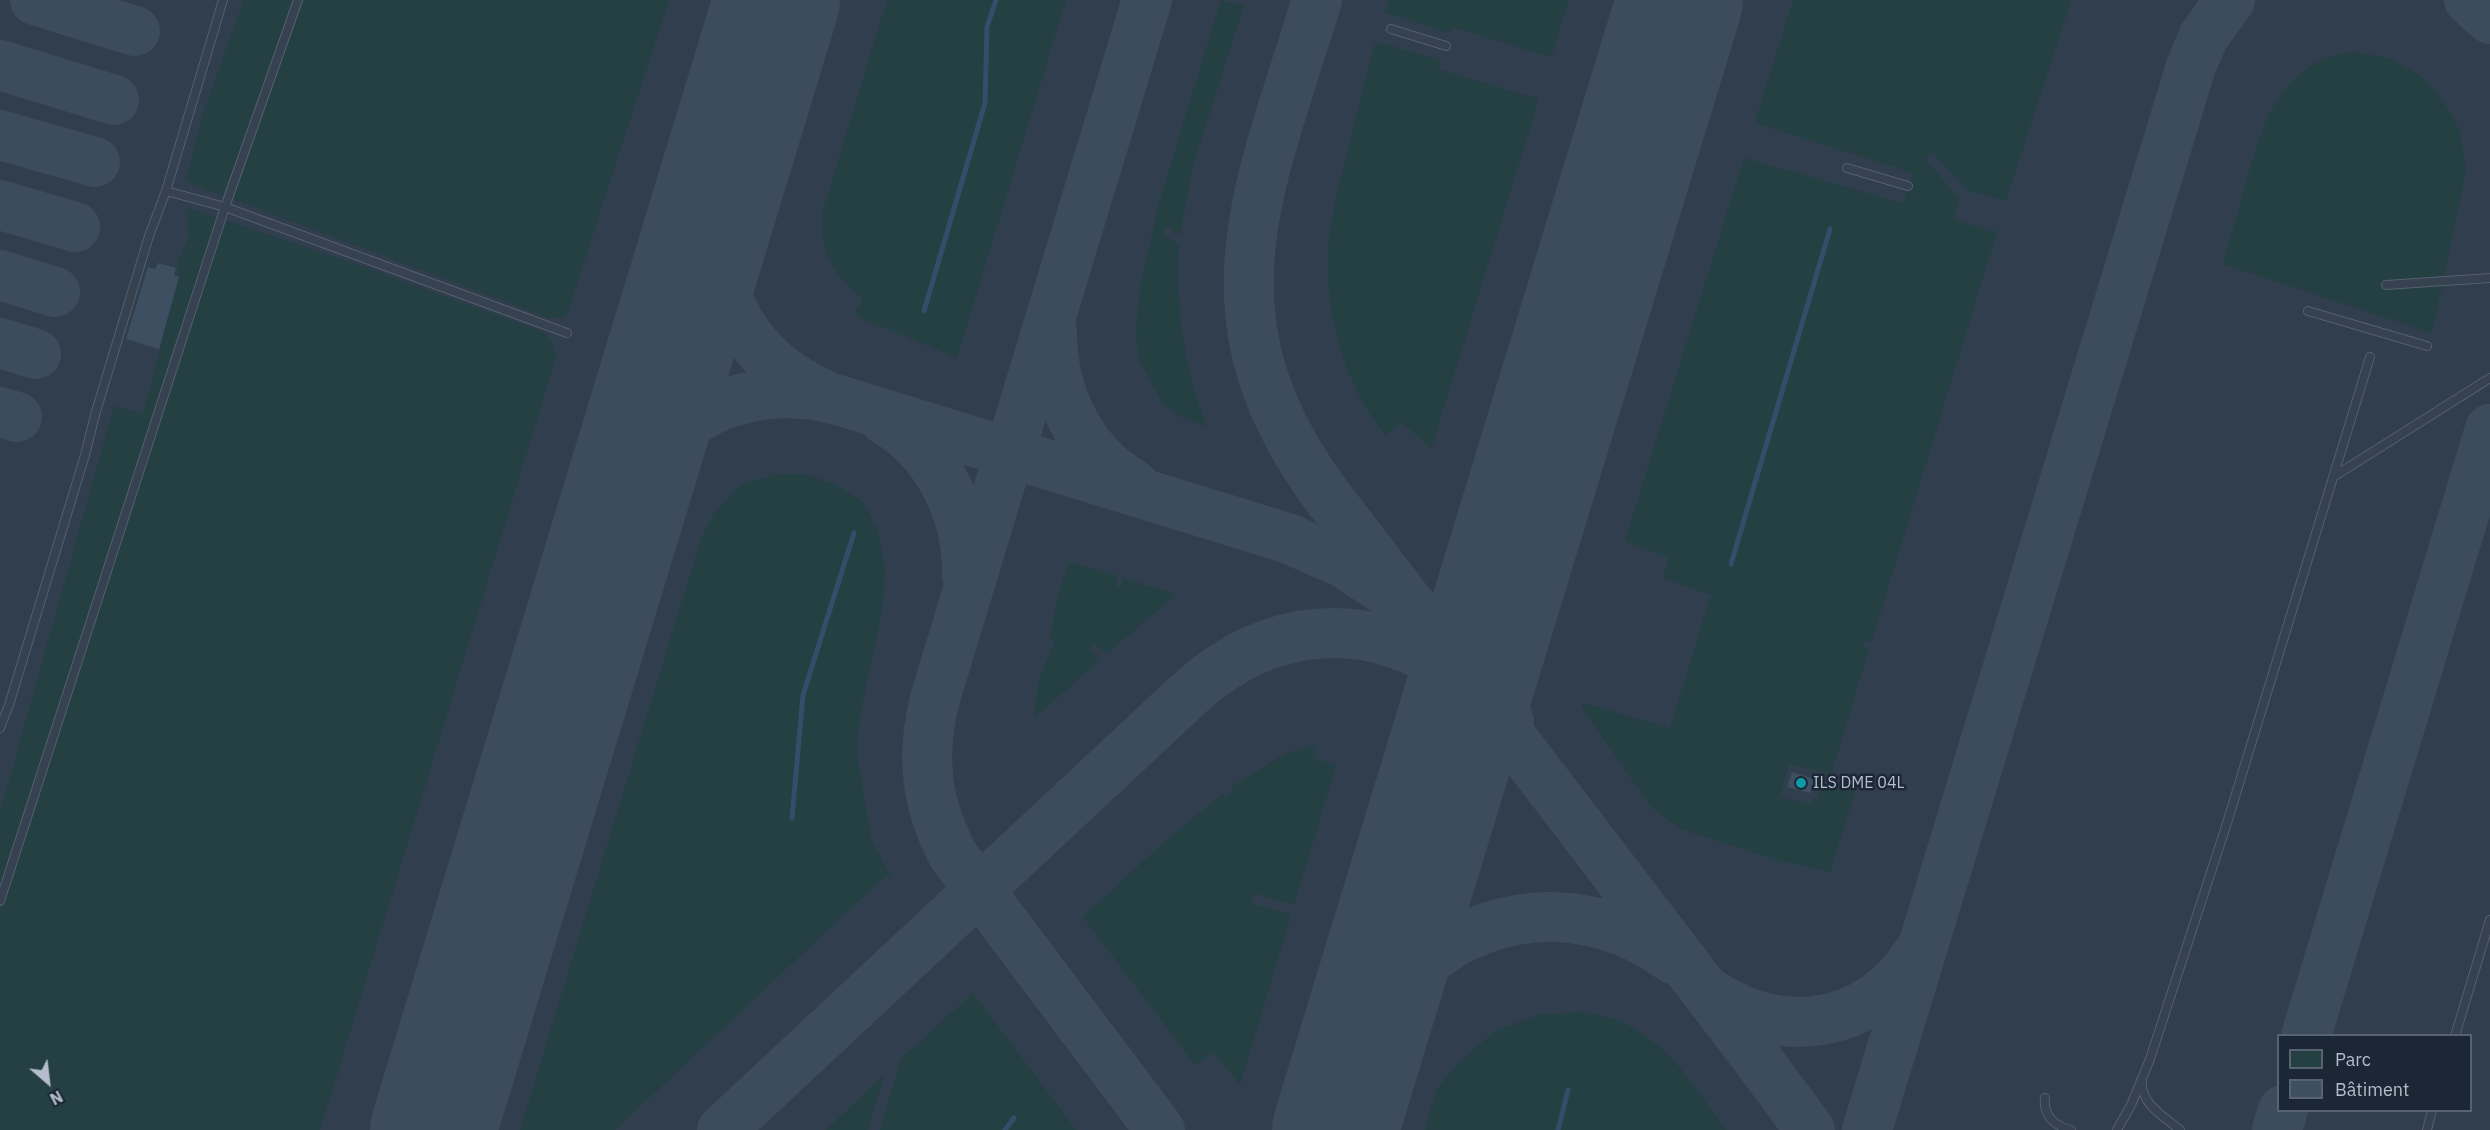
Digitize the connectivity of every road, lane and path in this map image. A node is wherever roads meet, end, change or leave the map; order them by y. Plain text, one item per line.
1 (223, 0) edge
2 (297, 0) edge
3 (1391, 29) dead end
4 (1446, 46) dead end
5 (1848, 168) dead end
6 (1908, 186) dead end
7 (166, 191) junction
8 (225, 207) junction
9 (2490, 278) edge
10 (2386, 285) dead end
11 (2308, 311) dead end
12 (567, 333) dead end
13 (2427, 346) dead end
14 (2370, 357) dead end
15 (2490, 378) edge
16 (2333, 477) junction
17 (0, 728) edge
18 (0, 901) edge
19 (2490, 920) edge
20 (2455, 1034) edge
21 (2142, 1079) junction
22 (2045, 1098) dead end
23 (2432, 1112) edge
24 (2071, 1130) edge
25 (2117, 1130) edge
26 (2180, 1130) edge
27 (2427, 1130) edge

1 - 7 lane
2 - 8 lane
3 - 4 lane
5 - 6 lane
7 - 8 lane
7 - 17 lane
8 - 12 lane
8 - 18 lane
9 - 10 lane
11 - 13 lane
14 - 16 lane
15 - 16 lane
16 - 21 lane
19 - 20 lane
21 - 25 lane
21 - 26 lane
22 - 24 lane
23 - 27 lane

